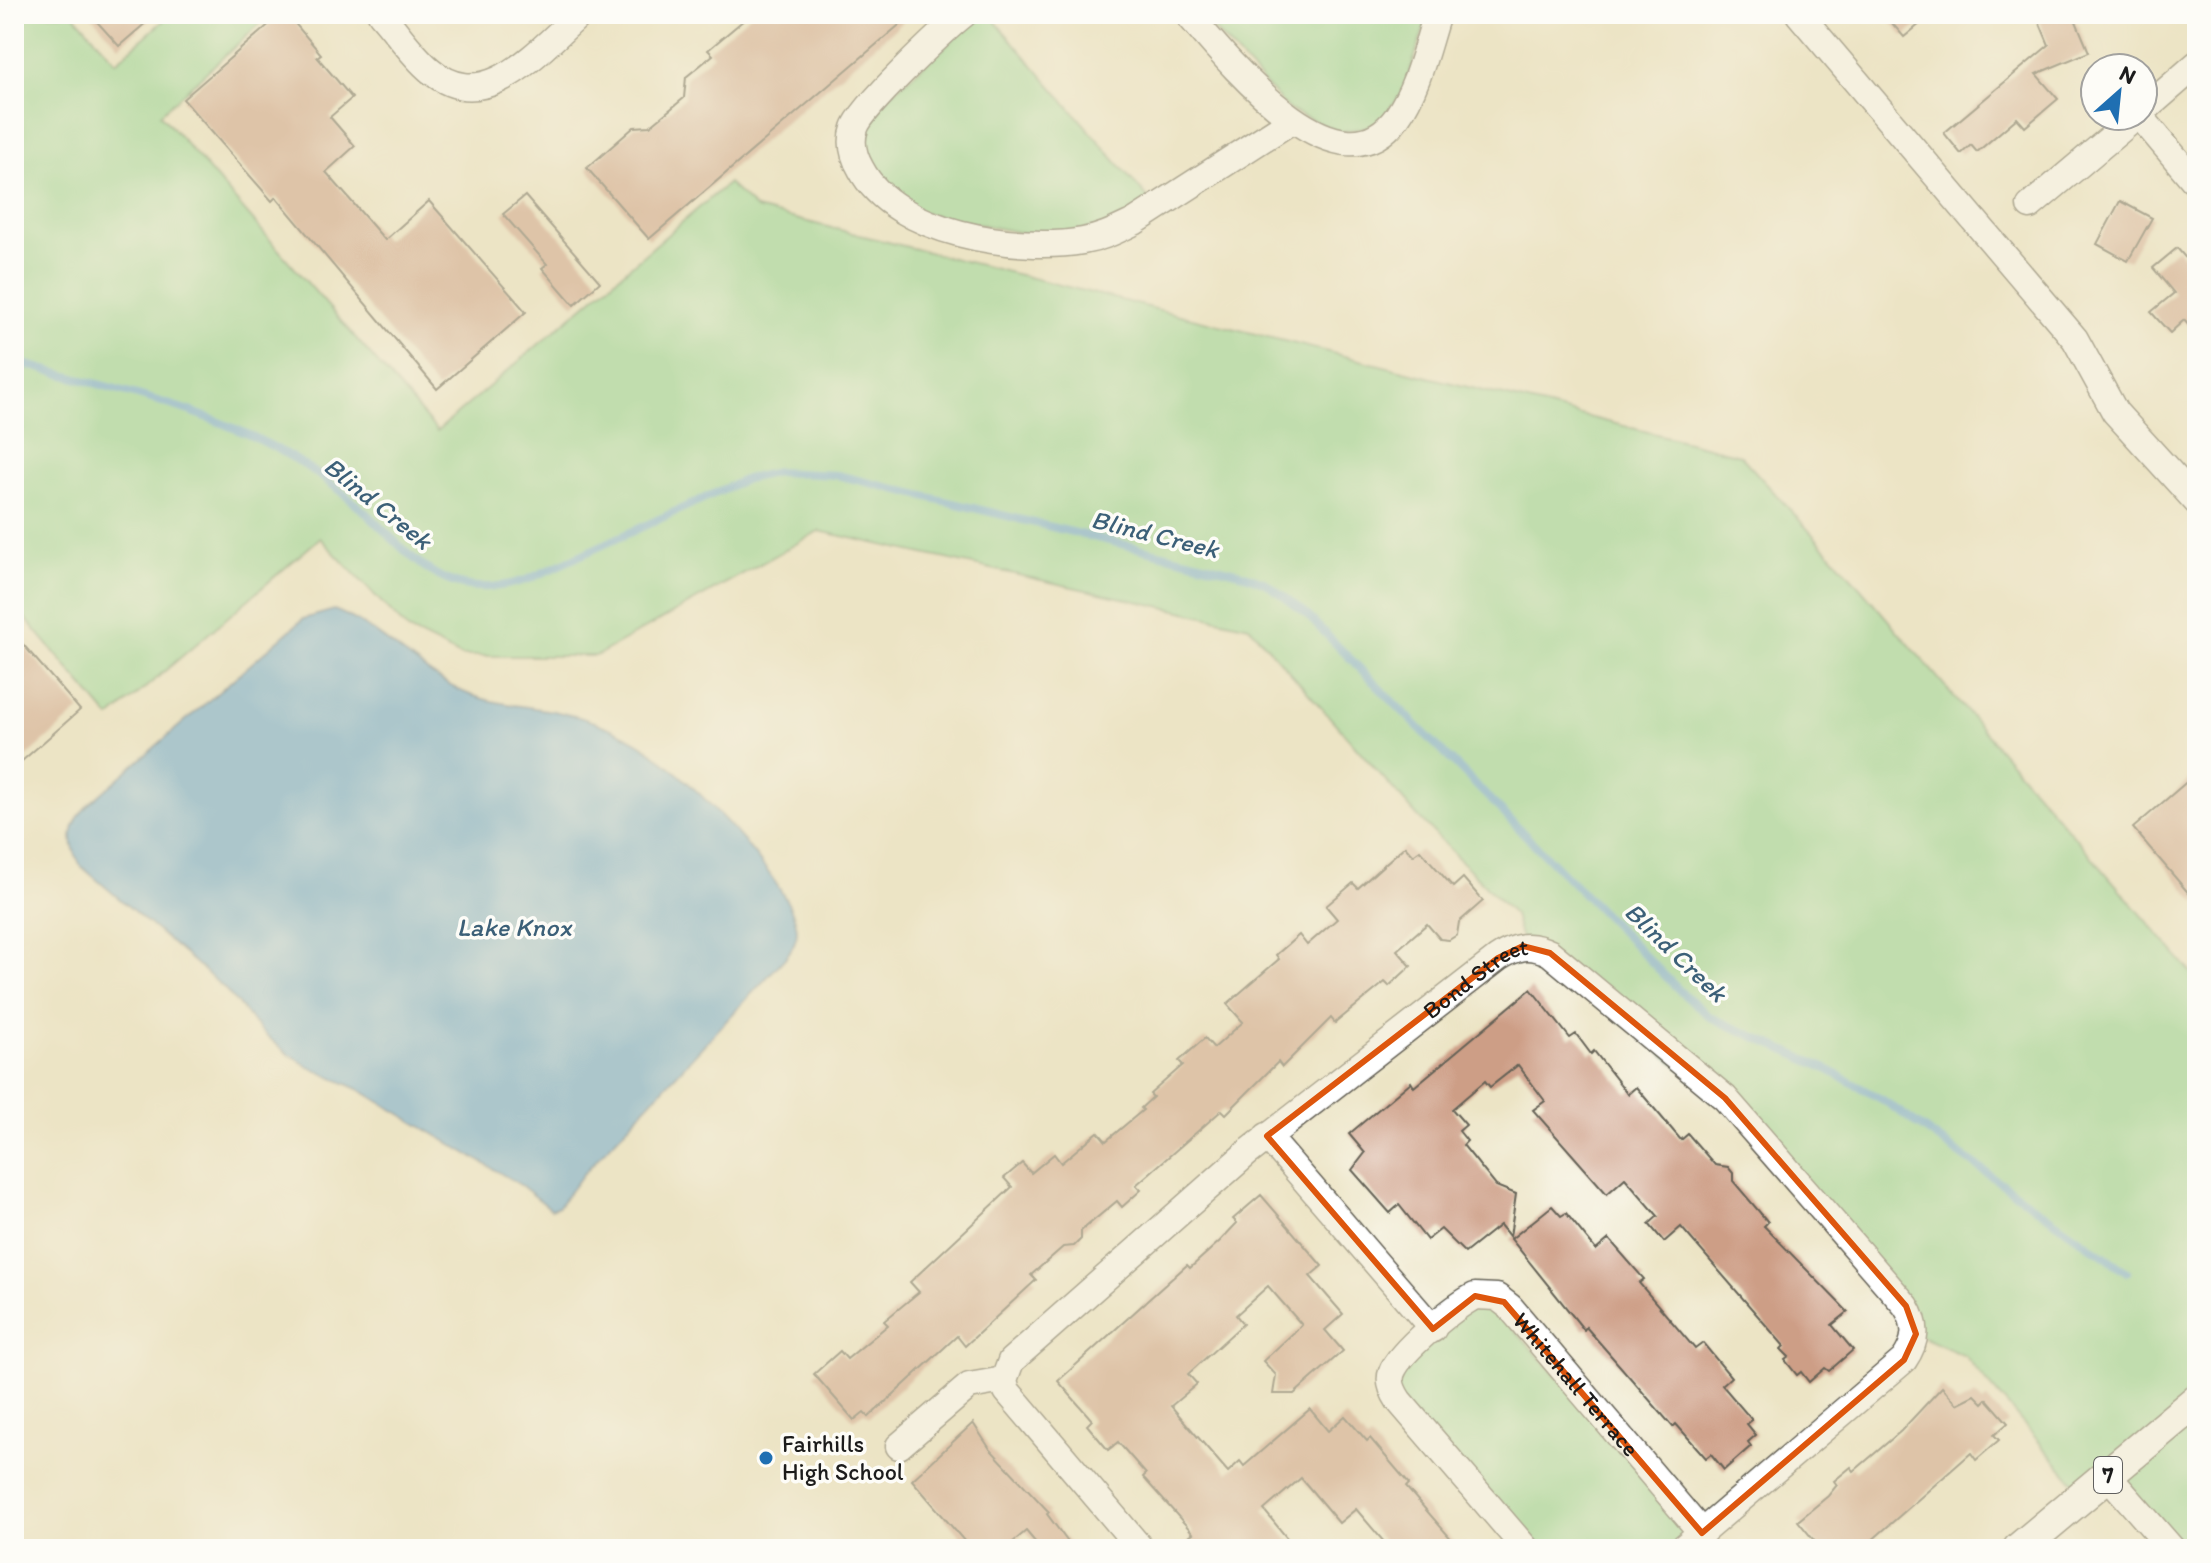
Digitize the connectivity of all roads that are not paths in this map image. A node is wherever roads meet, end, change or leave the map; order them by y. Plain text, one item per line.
1 (381, 14) edge
2 (580, 14) edge
3 (964, 14) edge
4 (1188, 14) edge
5 (1437, 14) edge
6 (1799, 14) edge
7 (2197, 64) edge
8 (2159, 97) edge
9 (1292, 120) junction
10 (2119, 132) edge
11 (2152, 132) edge
12 (2197, 184) edge
13 (2030, 206) dead end
14 (2197, 502) edge
15 (1267, 1136) junction
16 (1433, 1329) junction
17 (1004, 1380) junction
18 (2197, 1400) edge
19 (899, 1446) dead end
20 (2107, 1475) junction
21 (1692, 1541) edge
22 (1141, 1549) edge
23 (1526, 1549) edge
24 (2019, 1549) edge
25 (2172, 1549) edge

1 - 2 street
3 - 9 street
4 - 9 street
5 - 9 street
6 - 14 street
7 - 8 street
10 - 13 street
11 - 12 street
15 - 16 street
15 - 17 street, Bond Street
15 - 21 street, Bond Street
16 - 21 street, Whitehall Terrace
16 - 23 street, Whitehall Terrace
17 - 19 street
17 - 22 street
18 - 20 main road, 7
20 - 24 main road, 7
20 - 25 street

